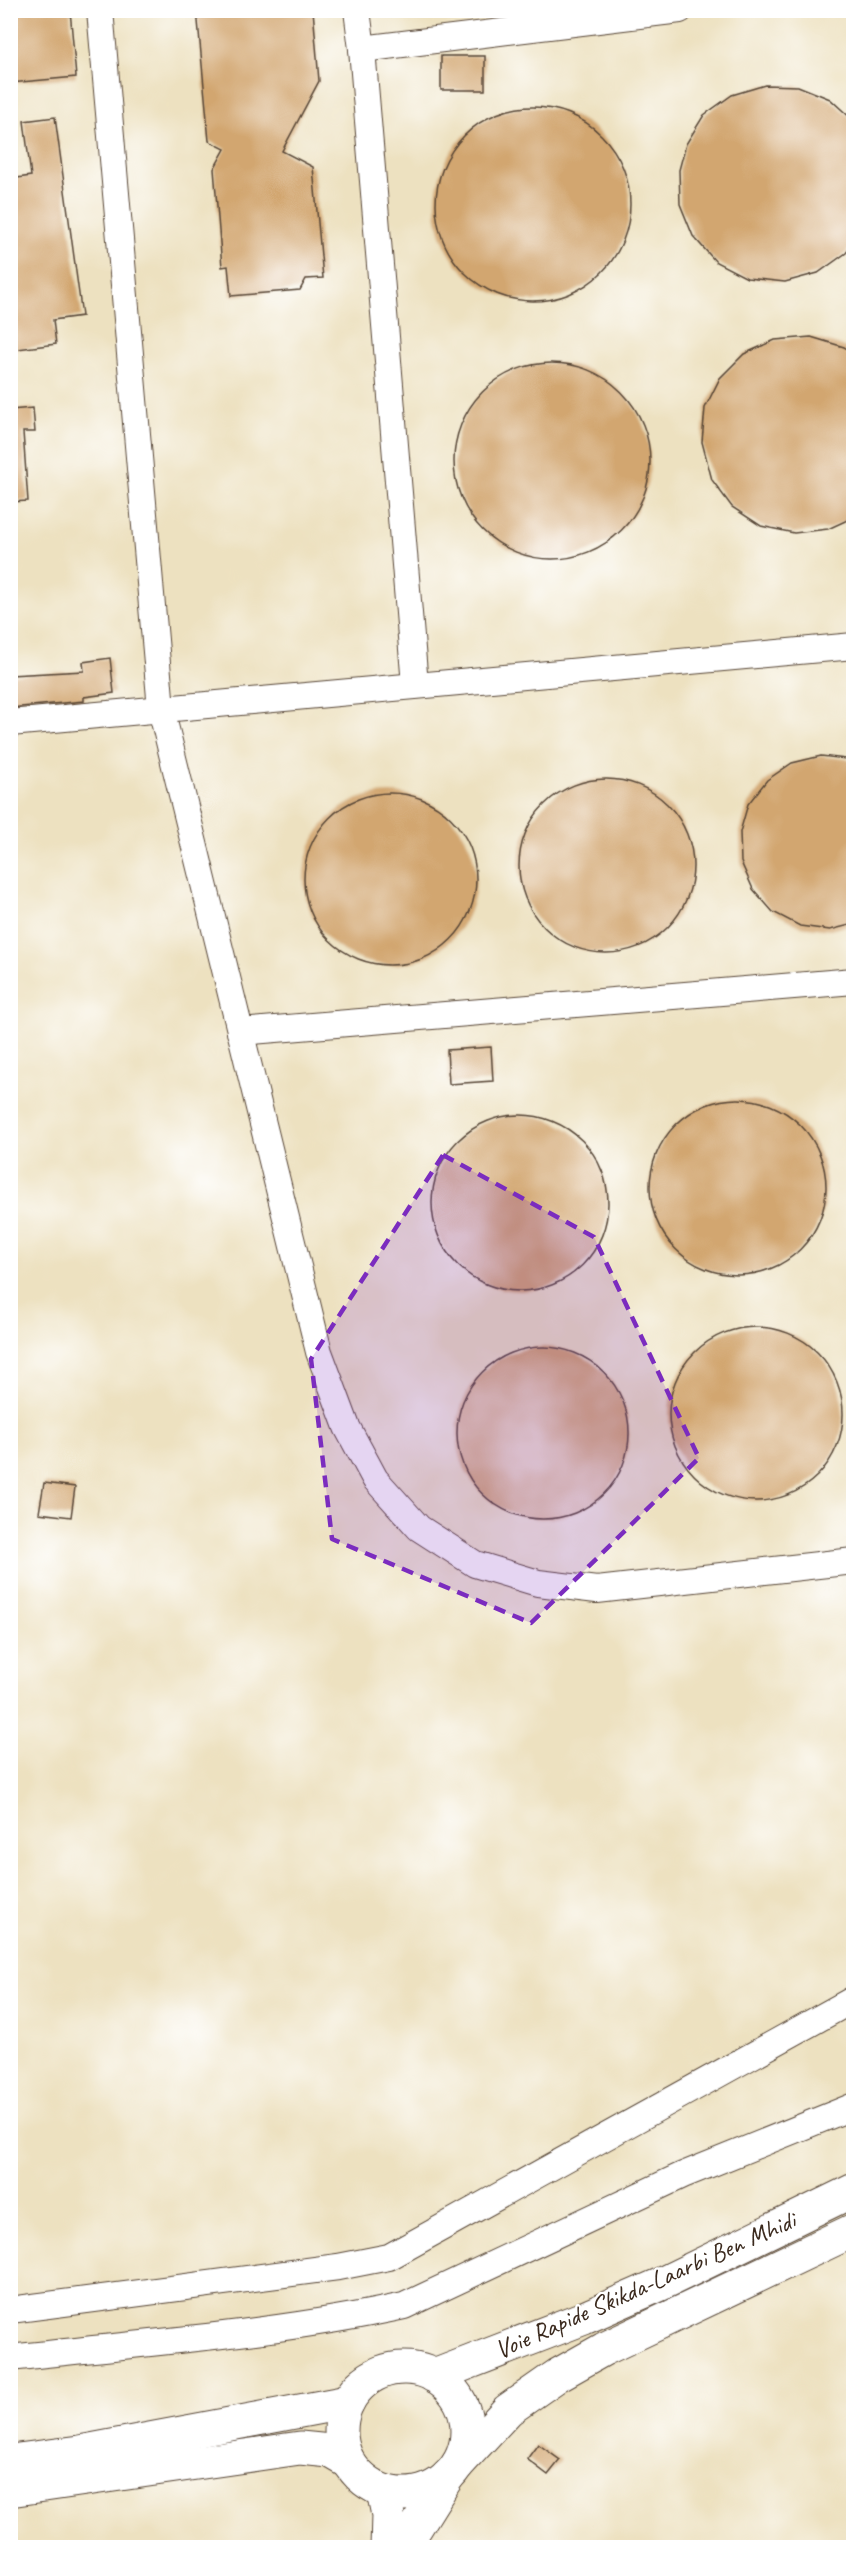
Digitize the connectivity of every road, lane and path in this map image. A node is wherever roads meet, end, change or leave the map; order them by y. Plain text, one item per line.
1 (100, 10) edge
2 (357, 10) edge
3 (680, 10) edge
4 (362, 49) junction
5 (854, 646) edge
6 (415, 685) junction
7 (161, 709) junction
8 (10, 723) edge
9 (854, 981) edge
10 (240, 1032) junction
11 (854, 1561) edge
12 (854, 1999) edge
13 (854, 2106) edge
14 (854, 2190) edge
15 (854, 2230) edge
16 (10, 2310) edge
17 (10, 2358) edge
18 (434, 2376) junction
19 (348, 2402) junction
20 (10, 2461) edge
21 (349, 2462) junction
22 (453, 2470) junction
23 (10, 2490) edge
24 (384, 2491) junction
25 (387, 2547) edge
26 (403, 2547) edge

1 - 7 lane
2 - 4 lane
3 - 4 lane
4 - 6 lane
5 - 6 lane
6 - 7 lane
7 - 8 lane
7 - 10 lane
9 - 10 lane
10 - 11 lane
12 - 16 lane
13 - 17 lane
14 - 18 main road, Voie Rapide Skikda-Laarbi Ben Mhidi
15 - 22 main road, Voie Rapide Skikda-Laarbi Ben Mhidi
18 - 19 main road
18 - 22 main road
19 - 20 main road
19 - 21 main road
21 - 23 main road
21 - 24 main road
22 - 24 main road
22 - 26 main road
24 - 25 main road

